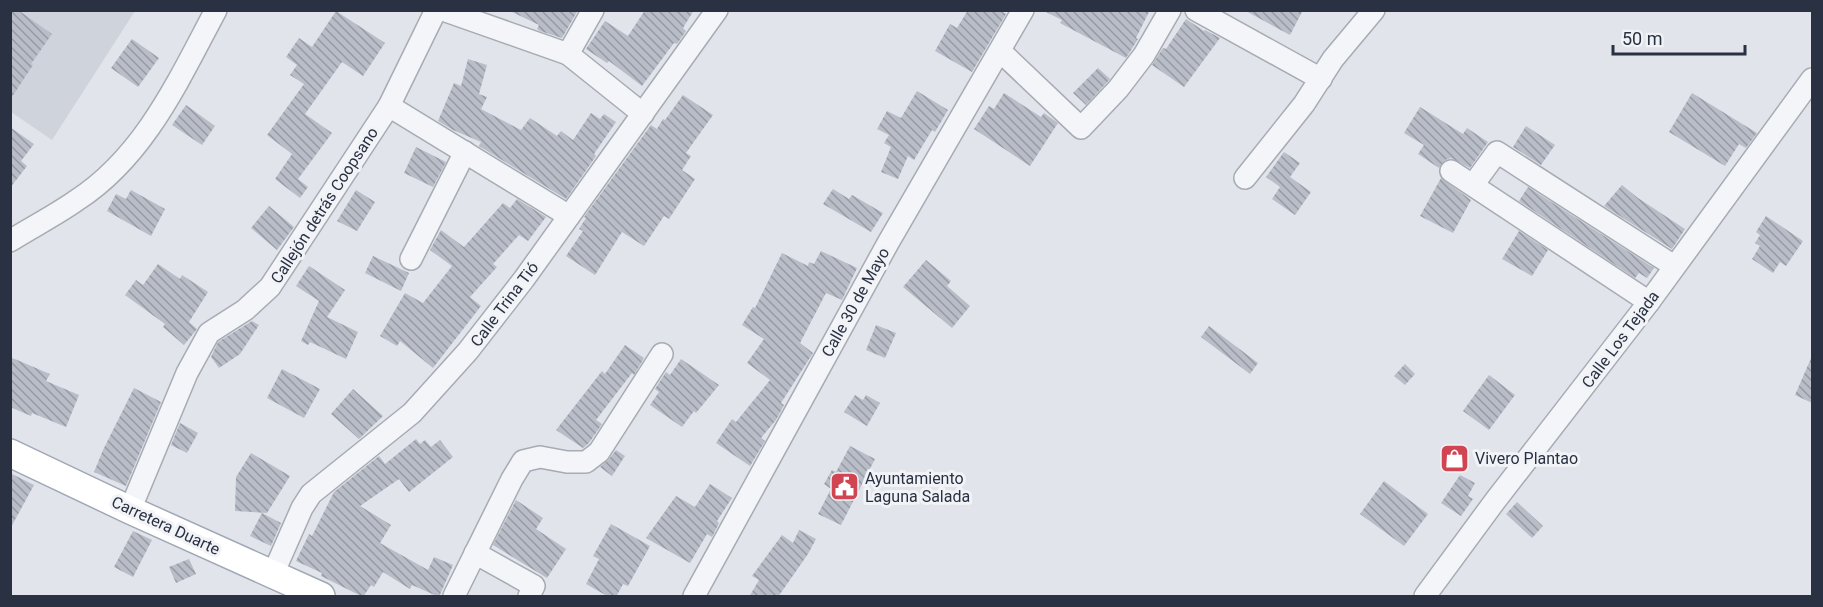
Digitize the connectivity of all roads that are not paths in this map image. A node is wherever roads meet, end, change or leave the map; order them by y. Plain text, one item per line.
1 (216, 10) edge
2 (436, 10) edge
3 (443, 10) edge
4 (593, 10) edge
5 (717, 10) edge
6 (1023, 10) edge
7 (1170, 10) edge
8 (1196, 10) edge
9 (1374, 10) edge
10 (1000, 51) junction
11 (568, 54) junction
12 (1321, 79) junction
13 (1812, 79) edge
14 (389, 106) junction
15 (643, 114) junction
16 (465, 152) junction
17 (1451, 171) dead end
18 (1245, 178) dead end
19 (1473, 185) junction
20 (569, 216) junction
21 (10, 241) edge
22 (411, 259) dead end
23 (1674, 266) junction
24 (1649, 302) junction
25 (662, 354) dead end
26 (10, 453) edge
27 (130, 510) junction
28 (475, 553) junction
29 (273, 574) junction
30 (321, 597) edge
31 (454, 597) edge
32 (529, 597) edge
33 (694, 597) edge
34 (1425, 597) edge

1 - 21 street
2 - 14 street, Callejón detrás Coopsano
3 - 11 street
4 - 11 street
5 - 15 street, Calle Trina Tió
6 - 10 street, Calle 30 de Mayo
7 - 10 street
8 - 12 street
9 - 12 street
10 - 33 street, Calle 30 de Mayo
11 - 15 street
12 - 18 street
13 - 23 street, Calle Los Tejada
14 - 16 street
14 - 27 street, Callejón detrás Coopsano
15 - 20 street, Calle Trina Tió
16 - 20 street
16 - 22 street
17 - 19 street
19 - 23 street
19 - 24 street
20 - 29 street, Calle Trina Tió
23 - 24 street, Calle Los Tejada
24 - 34 street, Calle Los Tejada
25 - 28 street
26 - 27 main road, Carretera Duarte
27 - 29 main road, Carretera Duarte
28 - 31 street
28 - 32 street
29 - 30 main road, Carretera Duarte

